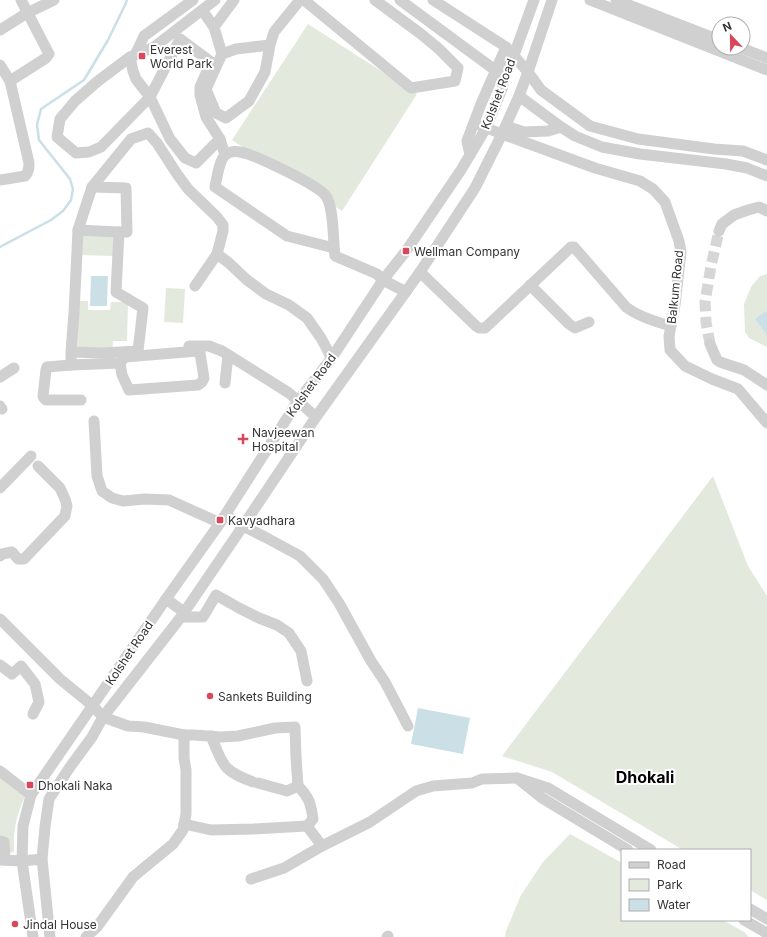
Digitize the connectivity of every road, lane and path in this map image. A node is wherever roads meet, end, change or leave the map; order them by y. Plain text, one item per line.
1 (21, 0) edge
2 (54, 0) edge
3 (193, 0) edge
4 (234, 0) edge
5 (300, 0) edge
6 (304, 0) edge
7 (376, 0) edge
8 (400, 0) edge
9 (433, 0) edge
10 (534, 0) edge
11 (552, 0) edge
12 (593, 0) edge
13 (616, 0) edge
14 (209, 4) edge
15 (27, 13) junction
16 (214, 27) junction
17 (0, 30) edge
18 (711, 37) edge
19 (270, 46) junction
20 (510, 51) junction
21 (751, 52) edge
22 (222, 54) junction
23 (133, 56) junction
24 (767, 58) edge
25 (0, 65) edge
26 (767, 70) edge
27 (500, 72) junction
28 (528, 72) junction
29 (10, 81) junction
30 (519, 96) junction
31 (150, 97) junction
32 (474, 122) junction
33 (486, 128) junction
34 (561, 128) junction
35 (504, 130) junction
36 (220, 139) junction
37 (226, 154) junction
38 (470, 155) junction
39 (767, 160) edge
40 (767, 176) edge
41 (0, 180) edge
42 (92, 187) junction
43 (767, 211) edge
44 (78, 230) junction
45 (719, 231) tunnel mouth
46 (119, 232) junction
47 (334, 248) junction
48 (217, 254) junction
49 (420, 272) junction
50 (383, 280) junction
51 (530, 285) junction
52 (195, 286) dead end
53 (406, 292) junction
54 (590, 322) dead end
55 (671, 326) junction
56 (710, 344) tunnel mouth
57 (138, 351) junction
58 (71, 352) junction
59 (228, 355) junction
60 (331, 359) junction
61 (120, 363) junction
62 (71, 365) junction
63 (14, 368) dead end
64 (0, 378) edge
65 (225, 383) dead end
66 (767, 385) edge
67 (81, 400) dead end
68 (298, 401) junction
69 (316, 417) junction
70 (94, 421) dead end
71 (767, 422) edge
72 (31, 456) dead end
73 (38, 466) dead end
74 (0, 488) edge
75 (223, 519) junction
76 (243, 526) junction
77 (0, 556) edge
78 (166, 599) junction
79 (183, 614) junction
80 (0, 619) edge
81 (32, 651) junction
82 (0, 665) edge
83 (21, 666) junction
84 (307, 681) dead end
85 (93, 706) junction
86 (33, 714) dead end
87 (103, 717) junction
88 (408, 726) dead end
89 (184, 735) junction
90 (211, 736) junction
91 (0, 771) edge
92 (517, 778) junction
93 (298, 786) junction
94 (31, 795) junction
95 (184, 824) junction
96 (307, 826) junction
97 (0, 841) edge
98 (322, 846) junction
99 (626, 849) edge
100 (649, 849) edge
101 (42, 859) junction
102 (3, 860) edge
103 (22, 861) junction
104 (251, 879) dead end
105 (751, 910) edge
106 (767, 919) edge
107 (746, 921) edge
108 (767, 935) edge
109 (33, 937) edge
110 (50, 937) edge
111 (86, 937) edge

1 - 15 street
2 - 15 street
3 - 23 street
4 - 16 street
5 - 19 street
6 - 7 street
8 - 27 street
9 - 20 street
10 - 20 street, Kolshet Road
11 - 28 street, Kolshet Road
12 - 26 street
13 - 18 street
14 - 16 street
14 - 23 street
15 - 17 street
15 - 29 street
16 - 22 street
19 - 22 street
19 - 22 street
20 - 27 street, Kolshet Road
20 - 28 street
21 - 24 street
23 - 31 street
23 - 31 street
25 - 29 street
27 - 32 street
27 - 33 street, Kolshet Road
28 - 30 street, Kolshet Road
28 - 39 street
29 - 41 street
30 - 34 street
30 - 35 street, Kolshet Road
31 - 36 street
31 - 36 street
32 - 33 street, Balkum Road
32 - 38 street
33 - 35 street, Balkum Road
33 - 38 street, Kolshet Road
34 - 35 street
34 - 40 street
35 - 49 street, Kolshet Road
35 - 55 street, Balkum Road
36 - 37 street
37 - 47 street
37 - 47 street
38 - 50 street, Kolshet Road
42 - 44 street
42 - 46 street
42 - 48 street
43 - 45 street
44 - 46 street
44 - 58 street
46 - 57 street
47 - 50 street
48 - 52 street
48 - 60 street
49 - 51 street
49 - 53 street, Kolshet Road
50 - 53 street
50 - 60 street, Kolshet Road
51 - 54 street
51 - 55 street
53 - 69 street, Kolshet Road
55 - 71 street, Balkum Road
56 - 66 street
57 - 58 street
57 - 59 street
58 - 62 street
59 - 65 street
59 - 68 street
60 - 68 street, Kolshet Road
61 - 61 street
61 - 62 street
62 - 67 street
63 - 64 street
68 - 69 street
68 - 75 street, Kolshet Road
69 - 76 street, Kolshet Road
70 - 75 street
72 - 74 street
73 - 77 street
75 - 76 street
75 - 78 street, Kolshet Road
76 - 79 street, Kolshet Road
76 - 88 street
78 - 79 street
78 - 85 street, Kolshet Road
79 - 84 street
79 - 87 street, Kolshet Road
80 - 81 street
81 - 83 street
81 - 85 street
82 - 83 street
83 - 86 street
85 - 87 street
85 - 94 street, Kolshet Road
87 - 89 street
87 - 101 street, Kolshet Road
89 - 90 street
89 - 95 street
90 - 93 street
90 - 93 street
91 - 94 street
92 - 98 street
92 - 99 street
92 - 100 street
93 - 96 street
94 - 103 street, Kolshet Road
95 - 96 street
95 - 111 street
96 - 98 street
97 - 102 street
98 - 104 street
101 - 103 street
101 - 110 street, Kolshet Road
102 - 103 street
103 - 109 street, Kolshet Road
105 - 106 street
107 - 108 street

